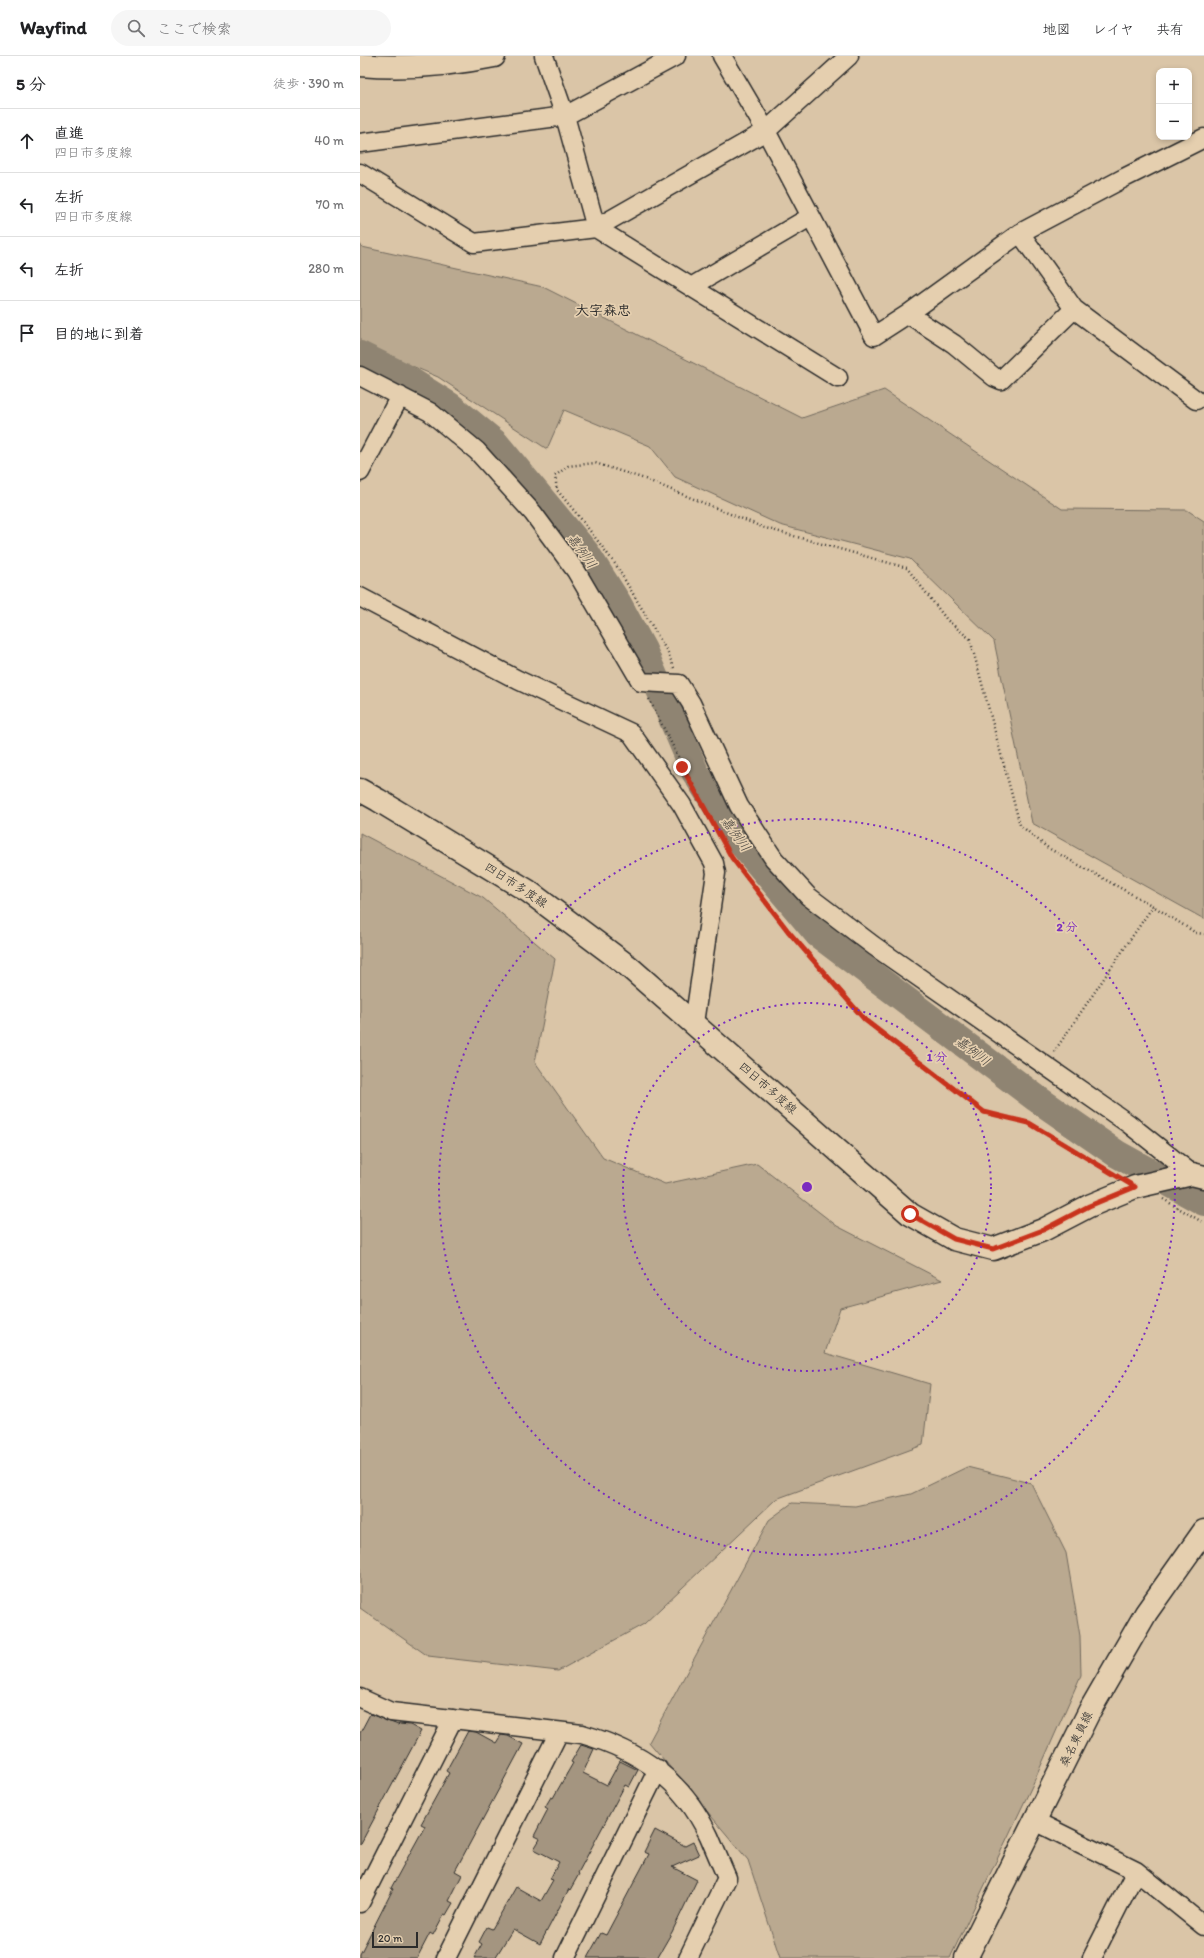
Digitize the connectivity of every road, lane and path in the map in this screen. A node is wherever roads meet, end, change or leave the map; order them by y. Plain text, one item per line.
1 (544, 56) edge
2 (676, 56) edge
3 (849, 56) edge
4 (482, 57) edge
5 (724, 57) edge
6 (360, 65) edge
7 (565, 116) junction
8 (766, 131) junction
9 (1204, 138) edge
10 (360, 143) edge
11 (360, 173) edge
12 (810, 217) junction
13 (596, 228) junction
14 (1020, 234) junction
15 (691, 287) junction
16 (1074, 309) junction
17 (908, 314) junction
18 (360, 376) edge
19 (838, 378) dead end
20 (400, 396) junction
21 (1196, 400) dead end
22 (360, 472) edge
23 (360, 597) edge
24 (641, 682) junction
25 (679, 684) junction
26 (360, 790) edge
27 (701, 802) dead end
28 (728, 851) dead end
29 (1152, 906) junction
30 (1204, 934) edge
31 (694, 1023) junction
32 (1045, 1066) junction
33 (1198, 1175) edge
34 (1135, 1187) junction
35 (1190, 1215) dead end
36 (1204, 1224) edge
37 (1204, 1531) edge
38 (360, 1698) edge
39 (453, 1719) junction
40 (559, 1732) junction
41 (658, 1769) junction
42 (1035, 1821) junction
43 (1136, 1871) junction
44 (360, 1903) edge
45 (1204, 1926) edge
46 (446, 1958) edge
47 (565, 1958) edge
48 (688, 1958) edge
49 (966, 1958) edge
50 (1092, 1958) edge

1 - 7 street
2 - 7 street
3 - 8 street
4 - 6 main road
5 - 8 street
7 - 10 street
7 - 13 street
8 - 12 street
8 - 13 street
9 - 14 street
11 - 13 street
12 - 15 street
12 - 17 street
13 - 15 street
14 - 16 street
14 - 17 street
15 - 19 street
16 - 17 street
16 - 21 street
18 - 20 street
20 - 22 street
20 - 24 street
23 - 31 street
24 - 25 street
24 - 27 path
25 - 29 path
25 - 32 street
26 - 31 main road, 四日市多度線
28 - 34 path
29 - 30 path
29 - 32 path
31 - 34 main road, 四日市多度線
32 - 33 street
33 - 34 main road, 四日市多度線
35 - 36 path
37 - 42 main road, 桑名東員線
38 - 39 street
39 - 40 street
39 - 44 street
40 - 41 street
40 - 46 street
41 - 47 street
41 - 48 street
42 - 43 street
42 - 49 main road, 桑名東員線
43 - 45 street
43 - 50 street

